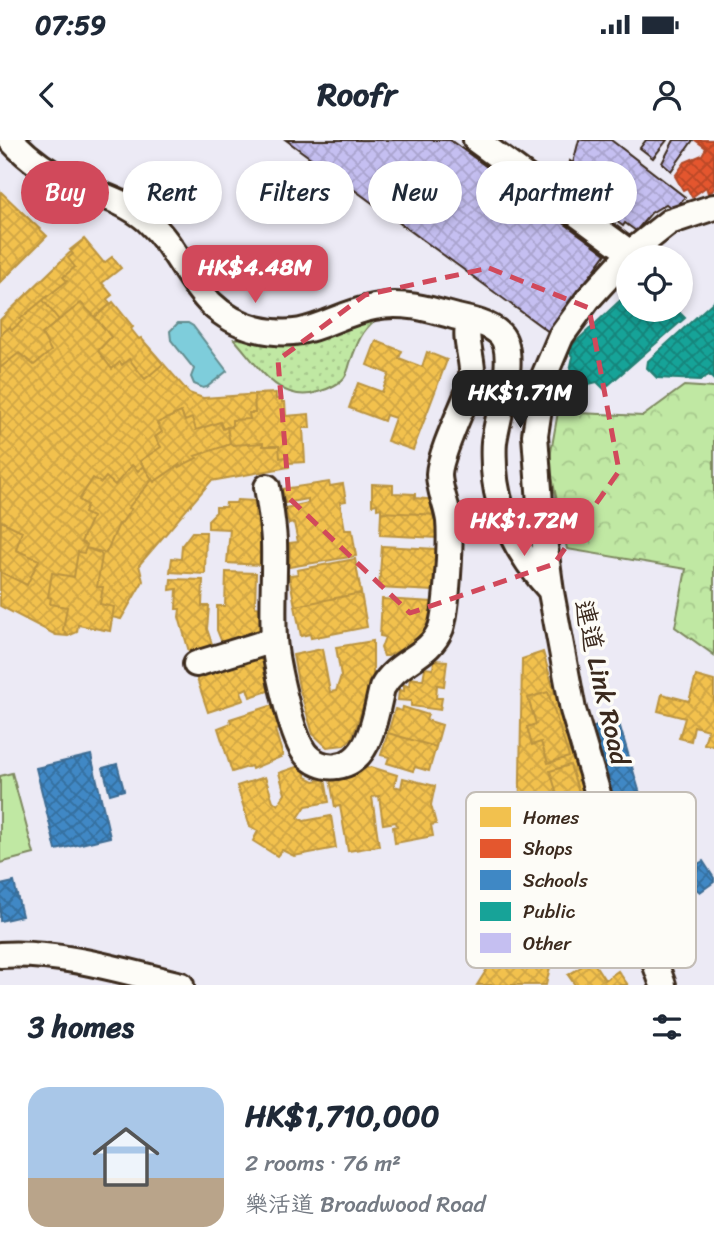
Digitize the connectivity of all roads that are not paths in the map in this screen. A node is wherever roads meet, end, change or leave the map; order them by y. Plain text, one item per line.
1 (11, 140) edge
2 (476, 140) edge
3 (714, 208) edge
4 (620, 245) edge
5 (641, 245) edge
6 (616, 269) edge
7 (469, 320) junction
8 (267, 487) dead end
9 (551, 592) junction
10 (274, 640) junction
11 (197, 664) dead end
12 (598, 792) edge
13 (0, 955) edge
14 (657, 968) edge
15 (181, 985) edge
16 (663, 985) edge

1 - 7 street
2 - 4 street
3 - 5 street, 連道 Link Road
6 - 9 street, 連道 Link Road
7 - 9 street
7 - 10 street
8 - 10 street
9 - 12 street, 連道 Link Road
10 - 11 street
13 - 15 street
14 - 16 street, 連道 Link Road

